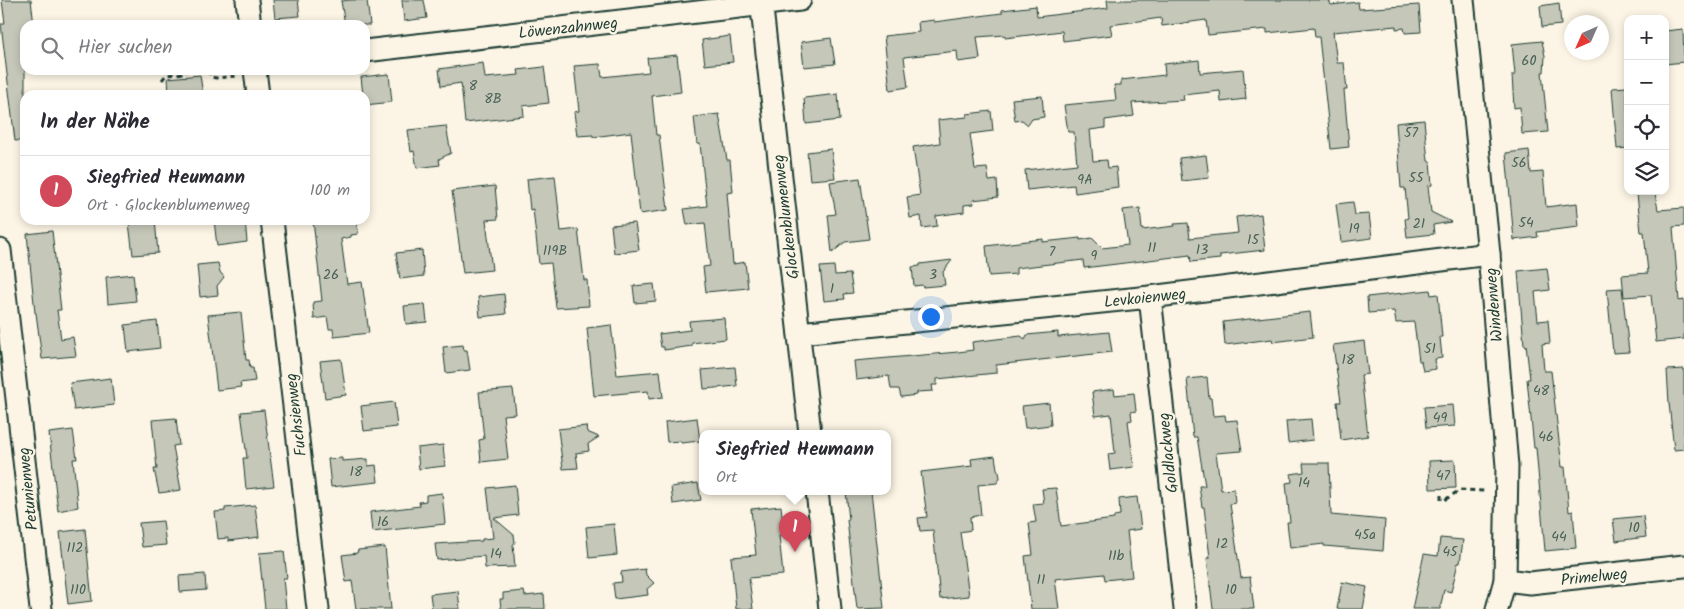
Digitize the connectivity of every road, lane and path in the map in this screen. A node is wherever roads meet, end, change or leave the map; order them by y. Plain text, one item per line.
1 (247, 0) edge
2 (800, 0) edge
3 (1464, 0) edge
4 (761, 2) edge
5 (249, 20) edge
6 (370, 50) edge
7 (166, 75) edge
8 (212, 75) edge
9 (236, 75) edge
10 (251, 75) edge
11 (162, 80) dead end
12 (256, 90) edge
13 (273, 225) edge
14 (0, 250) edge
15 (1489, 254) junction
16 (1150, 297) junction
17 (799, 333) junction
18 (810, 430) edge
19 (1485, 491) dead end
20 (817, 495) edge
21 (1441, 495) dead end
22 (1684, 566) edge
23 (1504, 580) junction
24 (41, 609) edge
25 (318, 609) edge
26 (830, 609) edge
27 (1185, 609) edge
28 (1497, 609) edge

1 - 5 street
2 - 4 street, Löwenzahnweg
3 - 15 street, Windenweg
4 - 6 street, Löwenzahnweg
4 - 17 street, Glockenblumenweg
7 - 11 path
8 - 9 path
10 - 12 street
13 - 25 street, Fuchsienweg
14 - 24 street, Petunienweg
15 - 16 street, Levkoienweg
15 - 23 street, Windenweg
16 - 17 street, Levkoienweg
16 - 27 street, Goldlackweg
17 - 18 street, Glockenblumenweg
19 - 21 path
20 - 26 street
22 - 23 street, Primelweg
23 - 28 street, Windenweg

